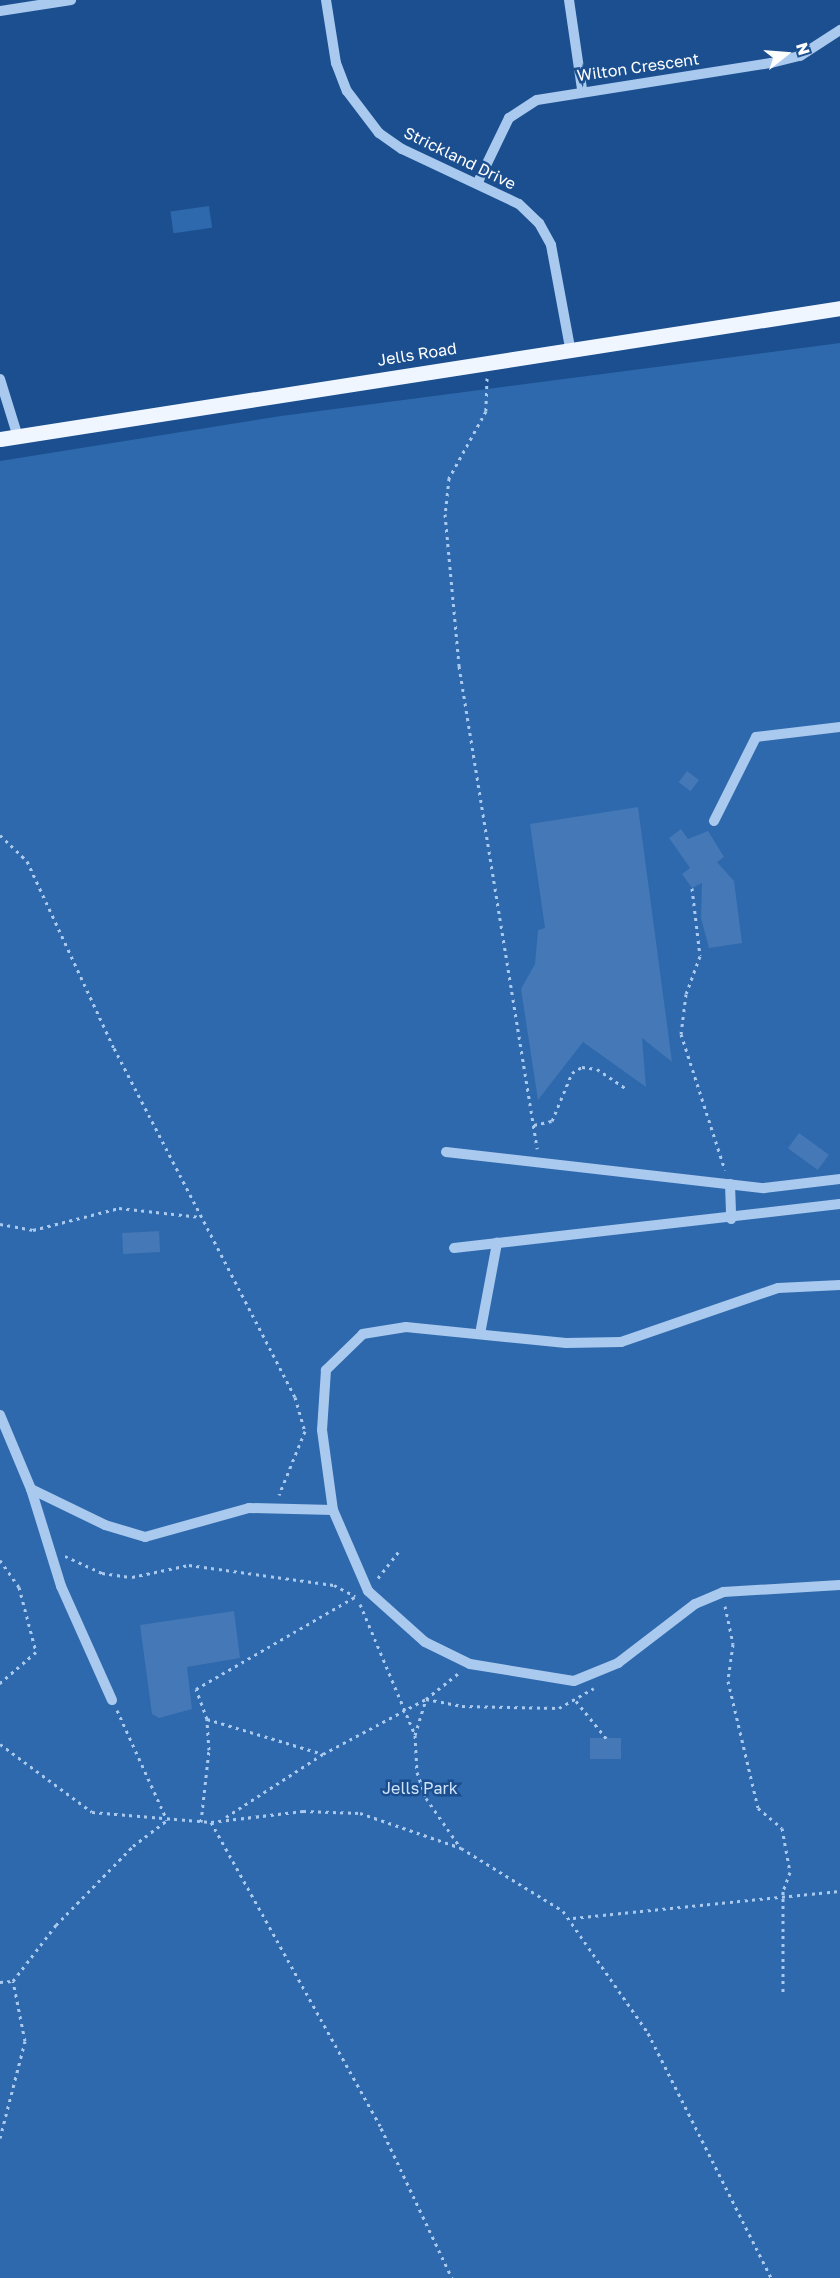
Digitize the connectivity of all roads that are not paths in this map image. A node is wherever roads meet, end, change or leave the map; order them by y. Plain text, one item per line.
1 (71, 0) edge
2 (327, 0) edge
3 (569, 0) edge
4 (0, 11) edge
5 (840, 30) edge
6 (582, 89) junction
7 (478, 182) junction
8 (840, 308) edge
9 (570, 348) junction
10 (0, 379) edge
11 (18, 437) junction
12 (0, 439) edge
13 (840, 727) edge
14 (714, 821) dead end
15 (447, 1152) dead end
16 (840, 1179) edge
17 (730, 1184) junction
18 (840, 1204) edge
19 (731, 1219) junction
20 (497, 1243) junction
21 (454, 1248) dead end
22 (840, 1285) edge
23 (480, 1334) junction
24 (0, 1415) edge
25 (31, 1490) junction
26 (333, 1510) junction
27 (840, 1585) edge
28 (112, 1700) road end

1 - 4 street
2 - 7 street, Strickland Drive
3 - 6 street
5 - 6 street, Wilton Crescent
6 - 7 street, Wilton Crescent
7 - 9 street, Strickland Drive
8 - 9 main road, Jells Road
9 - 11 main road, Jells Road
10 - 11 street
11 - 12 main road, Jells Road
13 - 14 street
15 - 17 street
16 - 17 street
17 - 19 street
18 - 19 street
19 - 20 street
20 - 21 street
20 - 23 street
22 - 23 street
23 - 26 street
24 - 25 street
25 - 26 street
25 - 28 street
26 - 27 street

